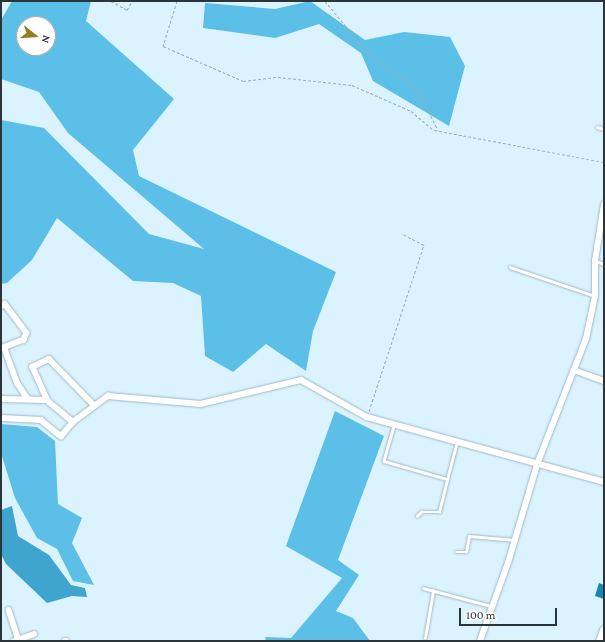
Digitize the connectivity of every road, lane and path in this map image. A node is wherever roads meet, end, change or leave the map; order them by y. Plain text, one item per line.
1 (111, 1) edge
2 (132, 1) edge
3 (177, 1) edge
4 (325, 1) edge
5 (597, 127) dead end
6 (604, 129) edge
7 (438, 130) junction
8 (604, 162) edge
9 (604, 205) edge
10 (603, 216) edge
11 (402, 234) dead end
12 (595, 261) junction
13 (604, 264) edge
14 (510, 267) dead end
15 (595, 296) junction
16 (1, 306) edge
17 (3, 349) edge
18 (574, 370) junction
19 (604, 381) edge
20 (1, 392) edge
21 (2, 399) edge
22 (28, 399) junction
23 (47, 400) junction
24 (94, 405) junction
25 (367, 417) junction
26 (1, 418) edge
27 (73, 422) junction
28 (394, 426) junction
29 (457, 441) junction
30 (538, 462) junction
31 (447, 479) junction
32 (604, 482) edge
33 (417, 516) dead end
34 (515, 540) junction
35 (456, 552) dead end
36 (423, 588) dead end
37 (433, 591) junction
38 (491, 606) junction
39 (9, 610) dead end
40 (604, 630) edge
41 (34, 634) dead end
42 (425, 638) dead end
43 (17, 640) edge
44 (480, 641) edge
45 (600, 641) edge

1 - 2 path
3 - 7 path
4 - 7 path
5 - 6 lane
7 - 8 path
9 - 10 street
10 - 12 street
11 - 25 path
12 - 13 lane
12 - 15 street
14 - 15 lane
15 - 18 street
16 - 17 street
17 - 22 street
18 - 19 street
18 - 30 street
20 - 21 street
21 - 22 street
22 - 23 street
23 - 24 street
23 - 27 street
24 - 25 street
24 - 27 street
25 - 28 street
26 - 27 street
28 - 29 street
28 - 31 lane
29 - 30 street
29 - 31 lane
30 - 32 street
30 - 34 street
31 - 33 lane
34 - 35 lane
34 - 38 street
36 - 37 lane
37 - 38 lane
37 - 42 lane
38 - 44 street
39 - 43 street
40 - 45 main road
41 - 43 street

